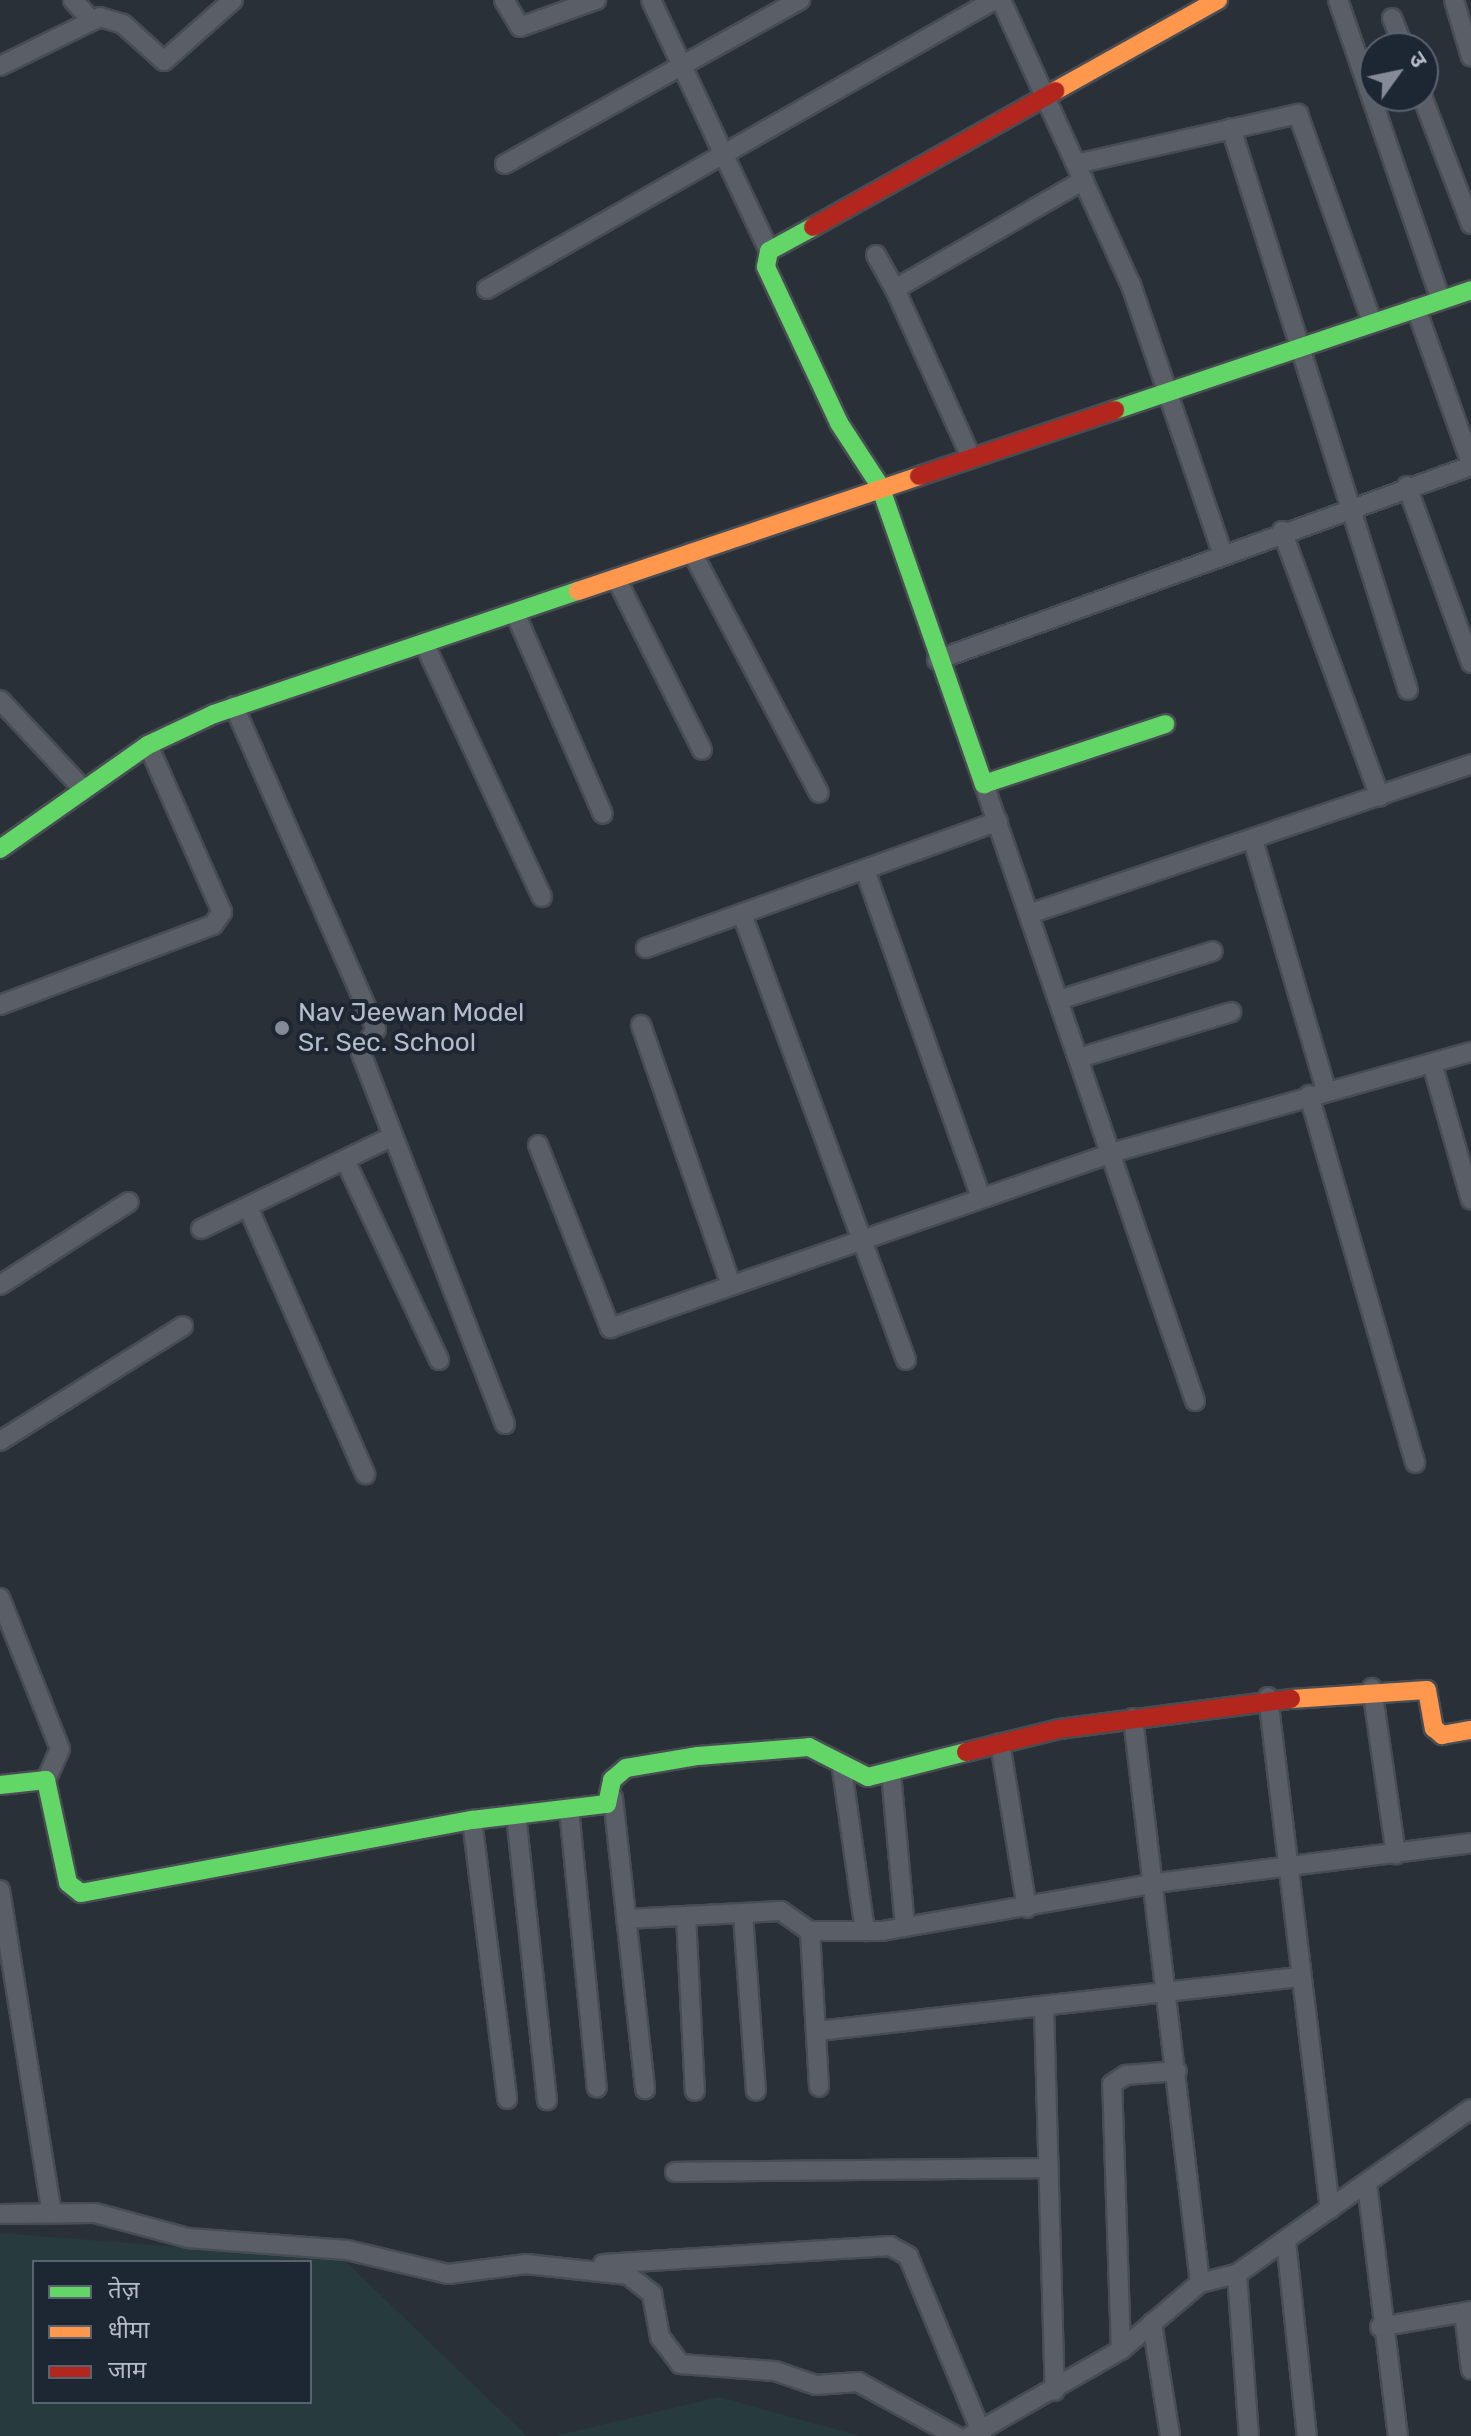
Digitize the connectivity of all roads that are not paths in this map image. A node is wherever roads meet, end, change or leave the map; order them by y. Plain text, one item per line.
1 (73, 0) edge
2 (233, 0) edge
3 (504, 0) edge
4 (596, 0) edge
5 (651, 0) edge
6 (800, 0) edge
7 (994, 0) edge
8 (1001, 0) edge
9 (1218, 0) edge
10 (1338, 0) edge
11 (1454, 0) edge
12 (89, 18) junction
13 (1392, 18) dead end
14 (1398, 32) edge
15 (1471, 57) edge
16 (0, 66) edge
17 (683, 67) junction
18 (1042, 95) junction
19 (1428, 112) edge
20 (1231, 128) junction
21 (723, 159) junction
22 (505, 164) dead end
23 (1080, 172) junction
24 (1471, 224) edge
25 (769, 251) junction
26 (876, 255) dead end
27 (487, 289) dead end
28 (895, 289) junction
29 (1471, 290) edge
30 (1441, 300) junction
31 (1416, 308) junction
32 (1372, 322) junction
33 (1299, 345) junction
34 (1164, 389) junction
35 (970, 455) junction
36 (1471, 464) edge
37 (880, 486) junction
38 (1407, 486) junction
39 (1352, 506) junction
40 (1282, 531) junction
41 (692, 552) junction
42 (1222, 553) junction
43 (616, 578) junction
44 (515, 613) junction
45 (424, 643) junction
46 (937, 660) junction
47 (1471, 663) edge
48 (1408, 690) dead end
49 (0, 700) edge
50 (234, 706) junction
51 (1165, 724) dead end
52 (148, 745) junction
53 (702, 750) dead end
54 (1471, 764) edge
55 (984, 784) junction
56 (81, 787) junction
57 (819, 793) dead end
58 (1380, 797) junction
59 (603, 814) dead end
60 (998, 821) junction
61 (1253, 840) junction
62 (0, 849) edge
63 (865, 870) junction
64 (542, 897) dead end
65 (1032, 913) junction
66 (742, 914) junction
67 (646, 948) dead end
68 (1213, 951) dead end
69 (1062, 999) junction
70 (0, 1005) edge
71 (1231, 1012) dead end
72 (641, 1025) dead end
73 (1471, 1052) edge
74 (1082, 1057) junction
75 (1432, 1063) junction
76 (1318, 1093) junction
77 (393, 1136) junction
78 (538, 1145) dead end
79 (1115, 1152) junction
80 (345, 1160) junction
81 (981, 1197) junction
82 (1471, 1200) edge
83 (129, 1202) dead end
84 (248, 1207) junction
85 (201, 1229) dead end
86 (860, 1237) junction
87 (730, 1282) junction
88 (0, 1285) edge
89 (183, 1326) dead end
90 (439, 1360) dead end
91 (906, 1360) dead end
92 (1195, 1401) dead end
93 (505, 1424) dead end
94 (0, 1441) edge
95 (1415, 1463) dead end
96 (365, 1474) dead end
97 (0, 1598) edge
98 (1372, 1688) junction
99 (1268, 1697) junction
100 (1133, 1718) junction
101 (1471, 1730) edge
102 (1000, 1743) junction
103 (842, 1769) junction
104 (891, 1773) junction
105 (46, 1780) junction
106 (0, 1785) edge
107 (613, 1798) junction
108 (569, 1809) junction
109 (516, 1815) junction
110 (472, 1820) junction
111 (1471, 1843) edge
112 (1396, 1854) junction
113 (1290, 1865) junction
114 (1156, 1883) junction
115 (0, 1890) edge
116 (1027, 1908) junction
117 (743, 1915) junction
118 (686, 1916) junction
119 (626, 1919) junction
120 (905, 1927) junction
121 (810, 1931) junction
122 (865, 1931) junction
123 (5, 1947) edge
124 (1299, 1977) junction
125 (1170, 1991) junction
126 (1044, 2007) junction
127 (818, 2031) junction
128 (1177, 2071) junction
129 (819, 2087) dead end
130 (597, 2088) dead end
131 (645, 2089) dead end
132 (695, 2091) dead end
133 (756, 2091) dead end
134 (507, 2099) dead end
135 (547, 2100) dead end
136 (1471, 2109) edge
137 (1048, 2168) junction
138 (675, 2172) dead end
139 (1367, 2184) junction
140 (1330, 2209) junction
141 (1, 2210) edge
142 (52, 2213) junction
143 (1286, 2241) junction
144 (576, 2266) junction
145 (1237, 2274) junction
146 (1200, 2283) junction
147 (1467, 2312) edge
148 (1152, 2323) junction
149 (1380, 2327) junction
150 (1121, 2350) junction
151 (1471, 2370) edge
152 (1055, 2391) junction
153 (976, 2435) edge
154 (956, 2436) edge
155 (1170, 2436) edge
156 (1249, 2436) edge
157 (1307, 2436) edge
158 (1398, 2436) edge

1 - 12 street
2 - 12 street
3 - 4 street
5 - 17 street
6 - 17 street
7 - 21 street
8 - 18 street
9 - 18 street
10 - 30 street
11 - 15 street
12 - 16 street
13 - 14 street
17 - 21 street
17 - 22 street
18 - 23 street
18 - 25 street
19 - 24 street
20 - 23 street
20 - 32 street
20 - 33 street
21 - 25 street
21 - 27 street
23 - 28 street
23 - 34 street
25 - 37 street
26 - 28 street
28 - 35 street
29 - 30 street
30 - 31 street
31 - 32 street
31 - 36 street
32 - 33 street
33 - 34 street
33 - 39 street
34 - 35 street
34 - 42 street
35 - 37 street
36 - 38 street
37 - 41 street
37 - 46 street
38 - 39 street
38 - 47 street
39 - 40 street
39 - 48 street
40 - 42 street
40 - 58 street
41 - 43 street
41 - 57 street
42 - 46 street
43 - 44 street
43 - 53 street
44 - 45 street
44 - 59 street
45 - 50 street
45 - 64 street
46 - 55 street
49 - 56 street
50 - 52 street
50 - 77 street
51 - 55 street
52 - 56 street
52 - 70 street
54 - 58 street
55 - 60 street
56 - 62 street
58 - 61 street
60 - 63 street
60 - 65 street
61 - 65 street
61 - 76 street
63 - 66 street
63 - 81 street
65 - 69 street
66 - 67 street
66 - 86 street
68 - 69 street
69 - 74 street
71 - 74 street
72 - 87 street
73 - 75 street
74 - 79 street
75 - 76 street
75 - 82 street
76 - 79 street
76 - 95 street
77 - 80 street
77 - 93 street
78 - 87 street
79 - 81 street
79 - 92 street
80 - 84 street
80 - 90 street
81 - 86 street
83 - 88 street
84 - 85 street
84 - 96 street
86 - 87 street
86 - 91 street
89 - 94 street
97 - 105 street
98 - 99 street
98 - 101 street
98 - 112 street
99 - 100 street
99 - 113 street
100 - 102 street
100 - 114 street
102 - 104 street
102 - 116 street
103 - 104 street
103 - 107 street
103 - 122 street
104 - 120 street
105 - 106 street
105 - 110 street
107 - 108 street
107 - 119 street
108 - 109 street
108 - 130 street
109 - 110 street
109 - 135 street
110 - 134 street
111 - 112 street
112 - 113 street
113 - 114 street
113 - 124 street
114 - 116 street
114 - 125 street
115 - 123 street
116 - 120 street
117 - 118 street
117 - 121 street
117 - 133 street
118 - 119 street
118 - 132 street
119 - 131 street
120 - 122 street
121 - 122 street
121 - 127 street
123 - 142 street
124 - 125 street
124 - 140 street
125 - 126 street
125 - 128 street
126 - 127 street
126 - 137 street
127 - 129 street
128 - 146 street
128 - 150 street
136 - 139 street
137 - 138 street
137 - 152 street
139 - 140 street
139 - 149 street
140 - 143 street
141 - 142 street
142 - 144 street
143 - 145 street
143 - 157 street
144 - 153 street
144 - 154 street
145 - 146 street
145 - 156 street
146 - 148 street
147 - 149 street
147 - 151 street
148 - 150 street
148 - 155 street
149 - 158 street
150 - 152 street
152 - 153 street

